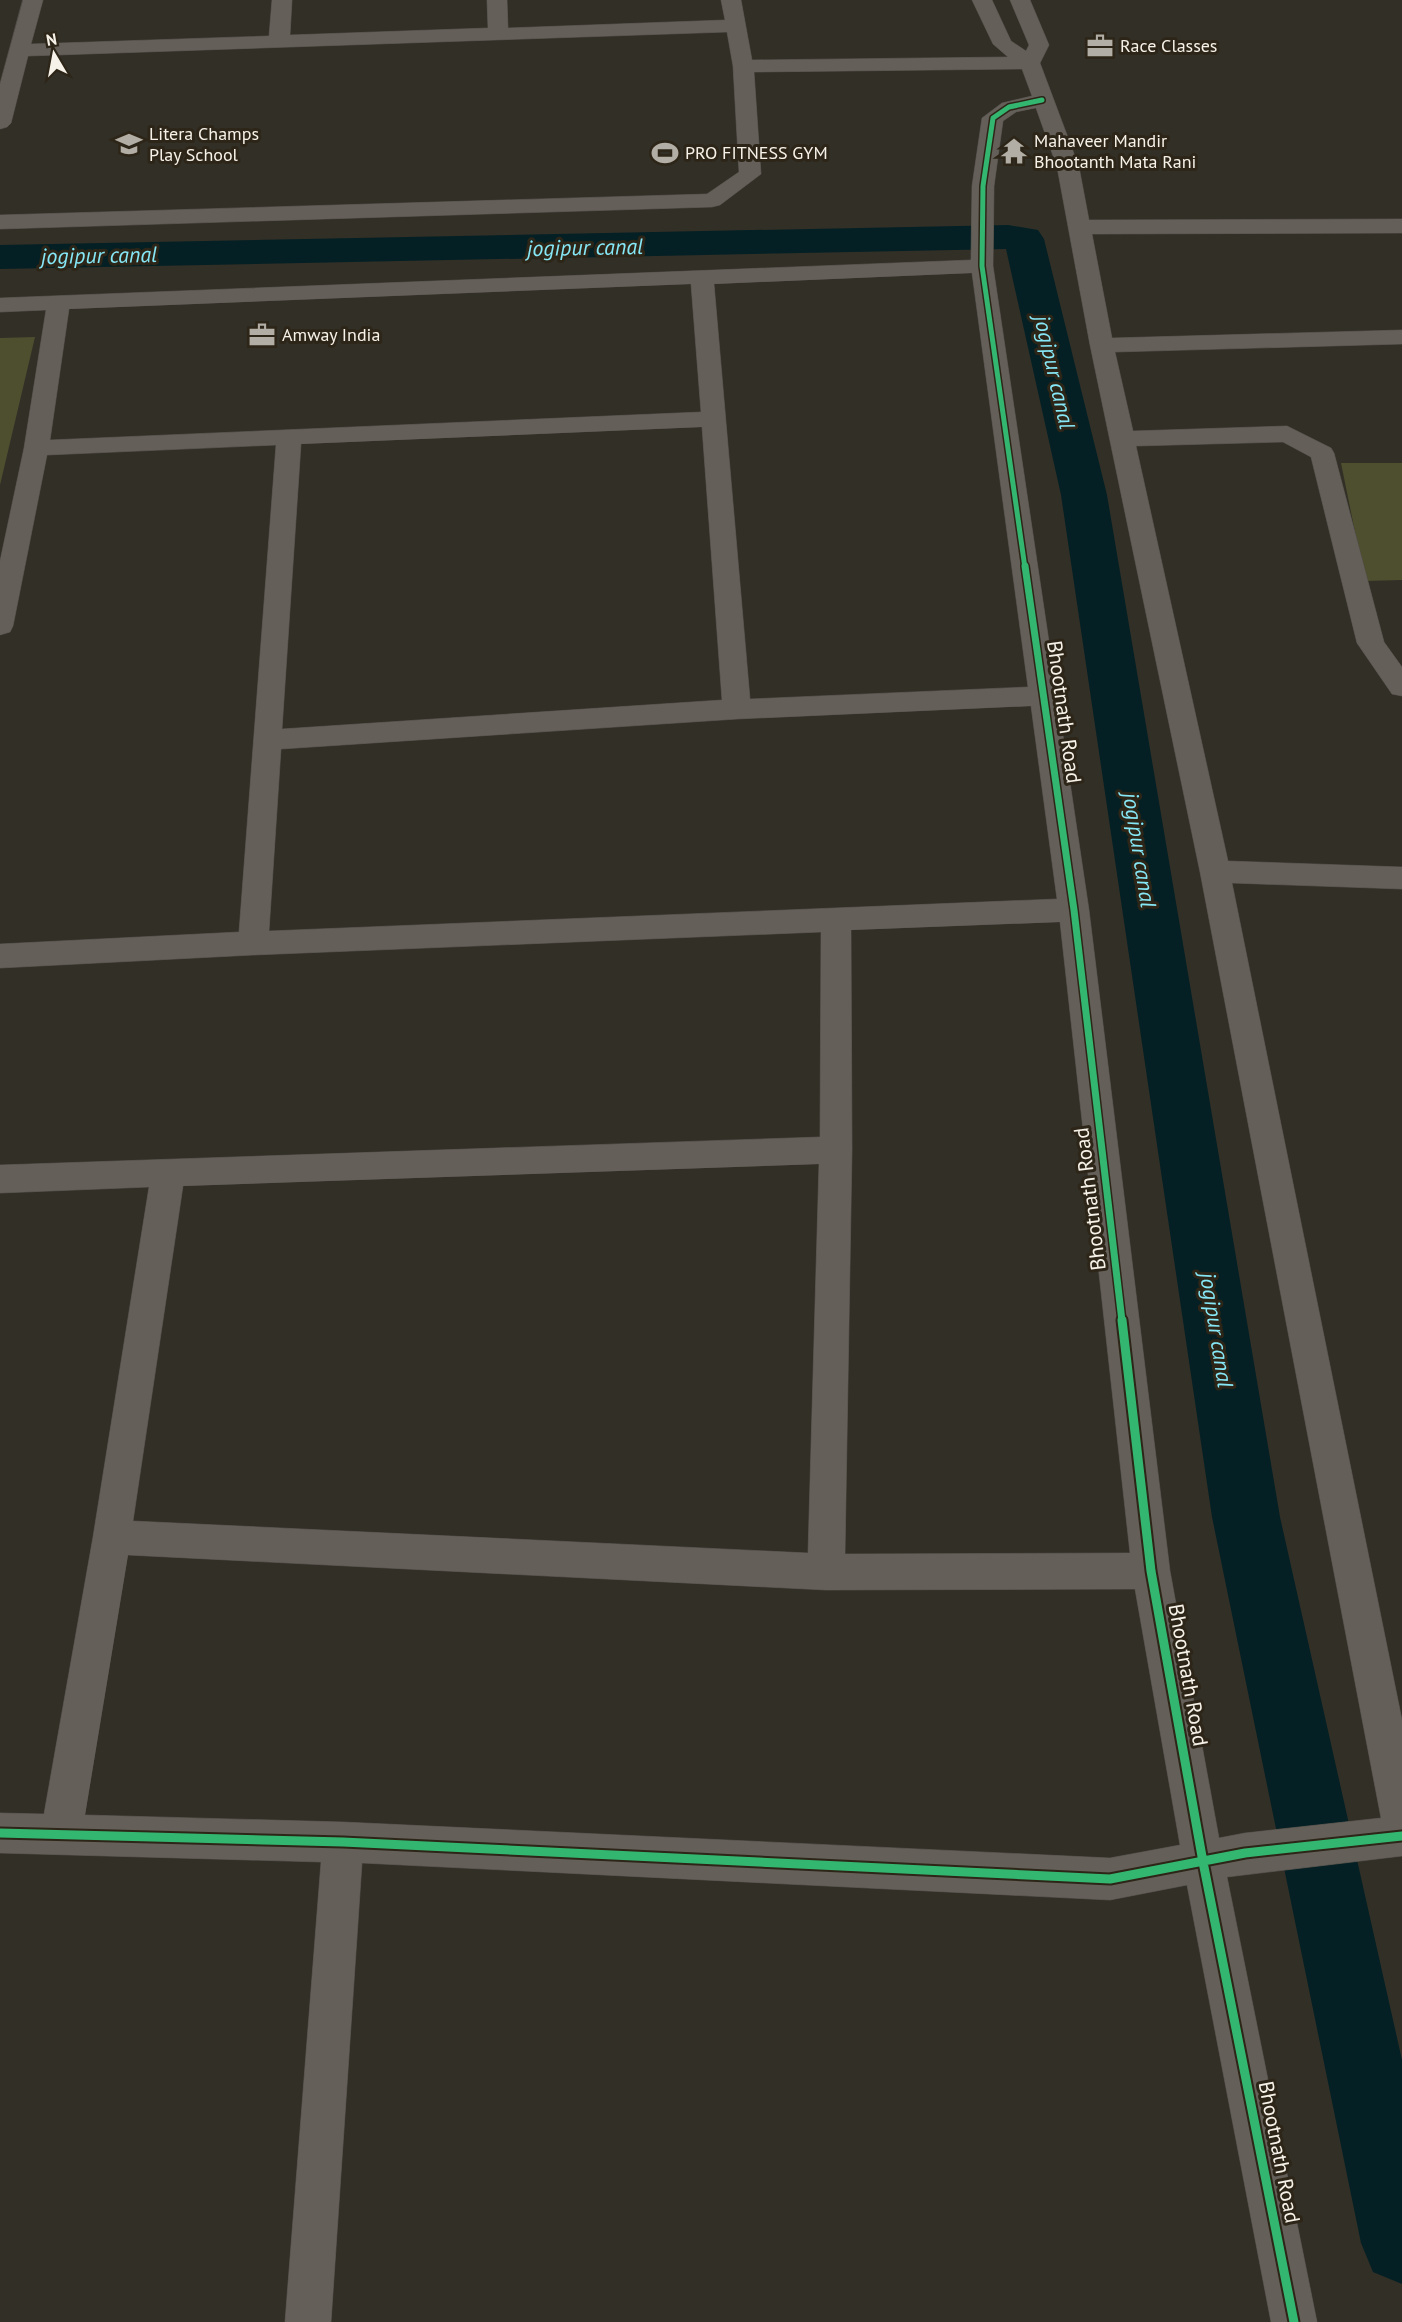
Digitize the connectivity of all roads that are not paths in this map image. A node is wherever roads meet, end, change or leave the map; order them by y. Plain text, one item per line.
1 (33, 0) edge
2 (282, 0) edge
3 (497, 0) edge
4 (731, 0) edge
5 (1020, 0) edge
6 (1040, 0) edge
7 (983, 1) edge
8 (735, 26) junction
9 (498, 32) junction
10 (279, 40) junction
11 (20, 50) junction
12 (1030, 63) junction
13 (742, 66) junction
14 (6, 77) edge
15 (1042, 100) junction
16 (0, 123) edge
17 (0, 222) edge
18 (1402, 226) edge
19 (1081, 227) junction
20 (982, 258) junction
21 (702, 277) junction
22 (59, 302) junction
23 (0, 305) edge
24 (1402, 337) edge
25 (1102, 345) junction
26 (714, 419) junction
27 (290, 436) junction
28 (1123, 439) junction
29 (36, 448) junction
30 (0, 626) edge
31 (1402, 687) edge
32 (1043, 696) junction
33 (737, 709) junction
34 (268, 740) junction
35 (1215, 872) junction
36 (1402, 878) edge
37 (1074, 910) junction
38 (836, 920) junction
39 (253, 943) junction
40 (0, 956) edge
41 (836, 1150) junction
42 (168, 1174) junction
43 (0, 1179) edge
44 (112, 1537) junction
45 (1151, 1571) junction
46 (826, 1572) junction
47 (1402, 1820) edge
48 (0, 1833) edge
49 (61, 1835) junction
50 (1402, 1836) edge
51 (343, 1842) junction
52 (1203, 1862) junction
53 (308, 2322) edge
54 (1294, 2322) edge

1 - 11 street
2 - 10 street
3 - 9 street
4 - 8 street
5 - 6 street
5 - 7 street
5 - 12 street
7 - 12 street
8 - 9 street
8 - 13 street
9 - 10 street
10 - 11 street
11 - 14 street
12 - 13 street
12 - 15 street
13 - 17 street
14 - 16 street
15 - 19 street
15 - 20 street, Bhootnath Road
18 - 19 street
19 - 25 street
20 - 21 street
20 - 32 street, Bhootnath Road
21 - 22 street
21 - 26 street
22 - 23 street
22 - 29 street
24 - 25 street
25 - 28 street
26 - 27 street
26 - 33 street
27 - 29 street
27 - 34 street
28 - 31 street
28 - 35 street
29 - 30 street
32 - 33 street
32 - 37 street, Bhootnath Road
33 - 34 street
34 - 39 street
35 - 36 street
35 - 47 street
37 - 38 street
37 - 45 street, Bhootnath Road
38 - 39 street
38 - 41 street
39 - 40 street
41 - 42 street
41 - 46 street
42 - 43 street
42 - 44 street
44 - 46 street
44 - 49 street
45 - 46 street
45 - 52 street, Bhootnath Road
48 - 49 street
49 - 51 street
50 - 52 street
51 - 52 street
51 - 53 street
52 - 54 street, Bhootnath Road

